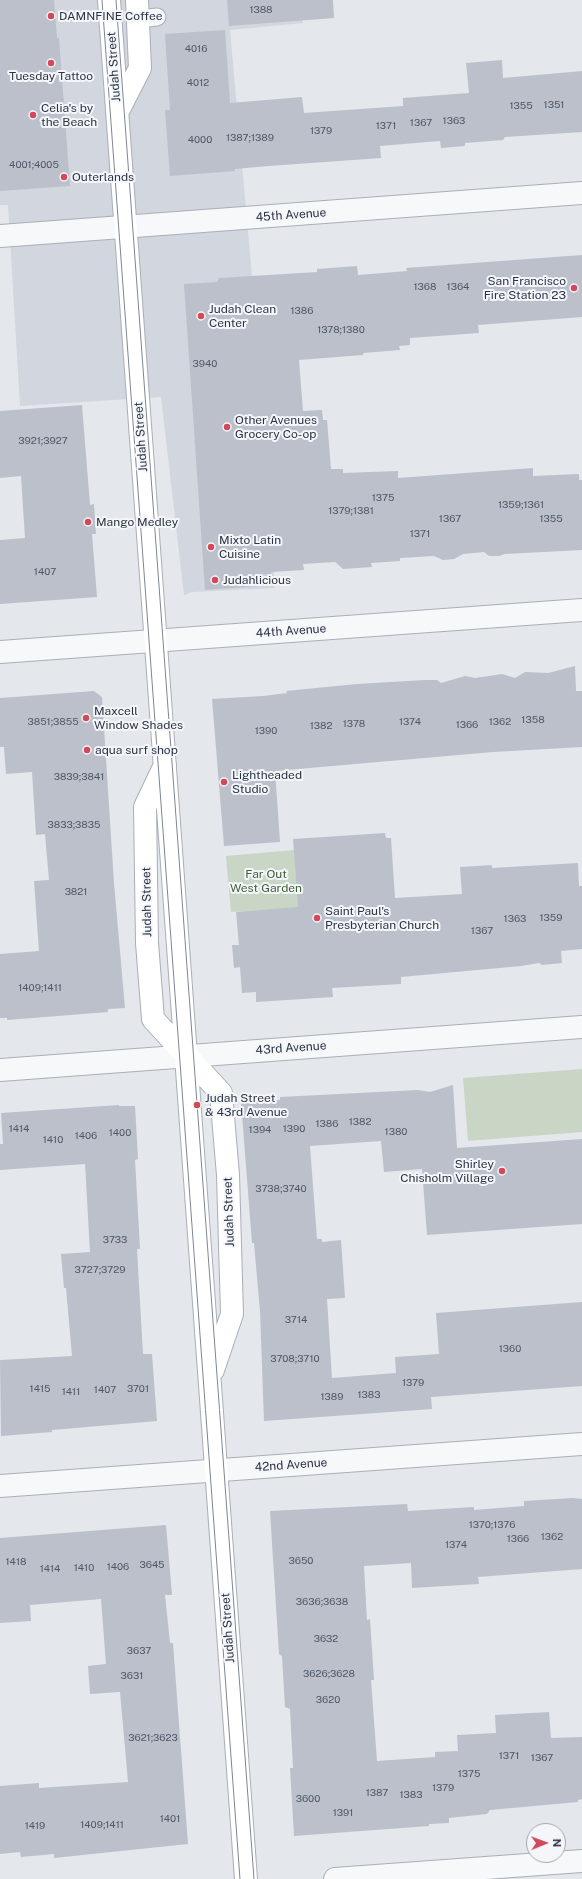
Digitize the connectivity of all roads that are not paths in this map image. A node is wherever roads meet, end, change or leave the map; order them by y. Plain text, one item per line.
1 (109, 0) edge
2 (144, 12) edge
3 (118, 111) junction
4 (582, 193) edge
5 (126, 227) junction
6 (0, 236) edge
7 (582, 610) edge
8 (156, 641) junction
9 (0, 652) edge
10 (165, 764) junction
11 (582, 1027) edge
12 (187, 1056) junction
13 (0, 1070) edge
14 (210, 1378) junction
15 (582, 1444) edge
16 (217, 1470) junction
17 (0, 1486) edge
18 (582, 1861) edge
19 (246, 1879) edge
20 (335, 1879) edge

1 - 3 street, Judah Street
2 - 3 street, Judah Street
3 - 5 street, Judah Street
4 - 5 street, 45th Avenue
5 - 6 street, 45th Avenue
5 - 8 street, Judah Street
7 - 8 street, 44th Avenue
8 - 9 street, 44th Avenue
8 - 10 street, Judah Street
10 - 12 street, Judah Street
10 - 12 street, Judah Street
11 - 12 street, 43rd Avenue
12 - 13 street, 43rd Avenue
12 - 14 street, Judah Street
12 - 14 street, Judah Street
14 - 16 street, Judah Street
15 - 16 street, 42nd Avenue
16 - 17 street, 42nd Avenue
16 - 19 street, Judah Street
18 - 20 street

